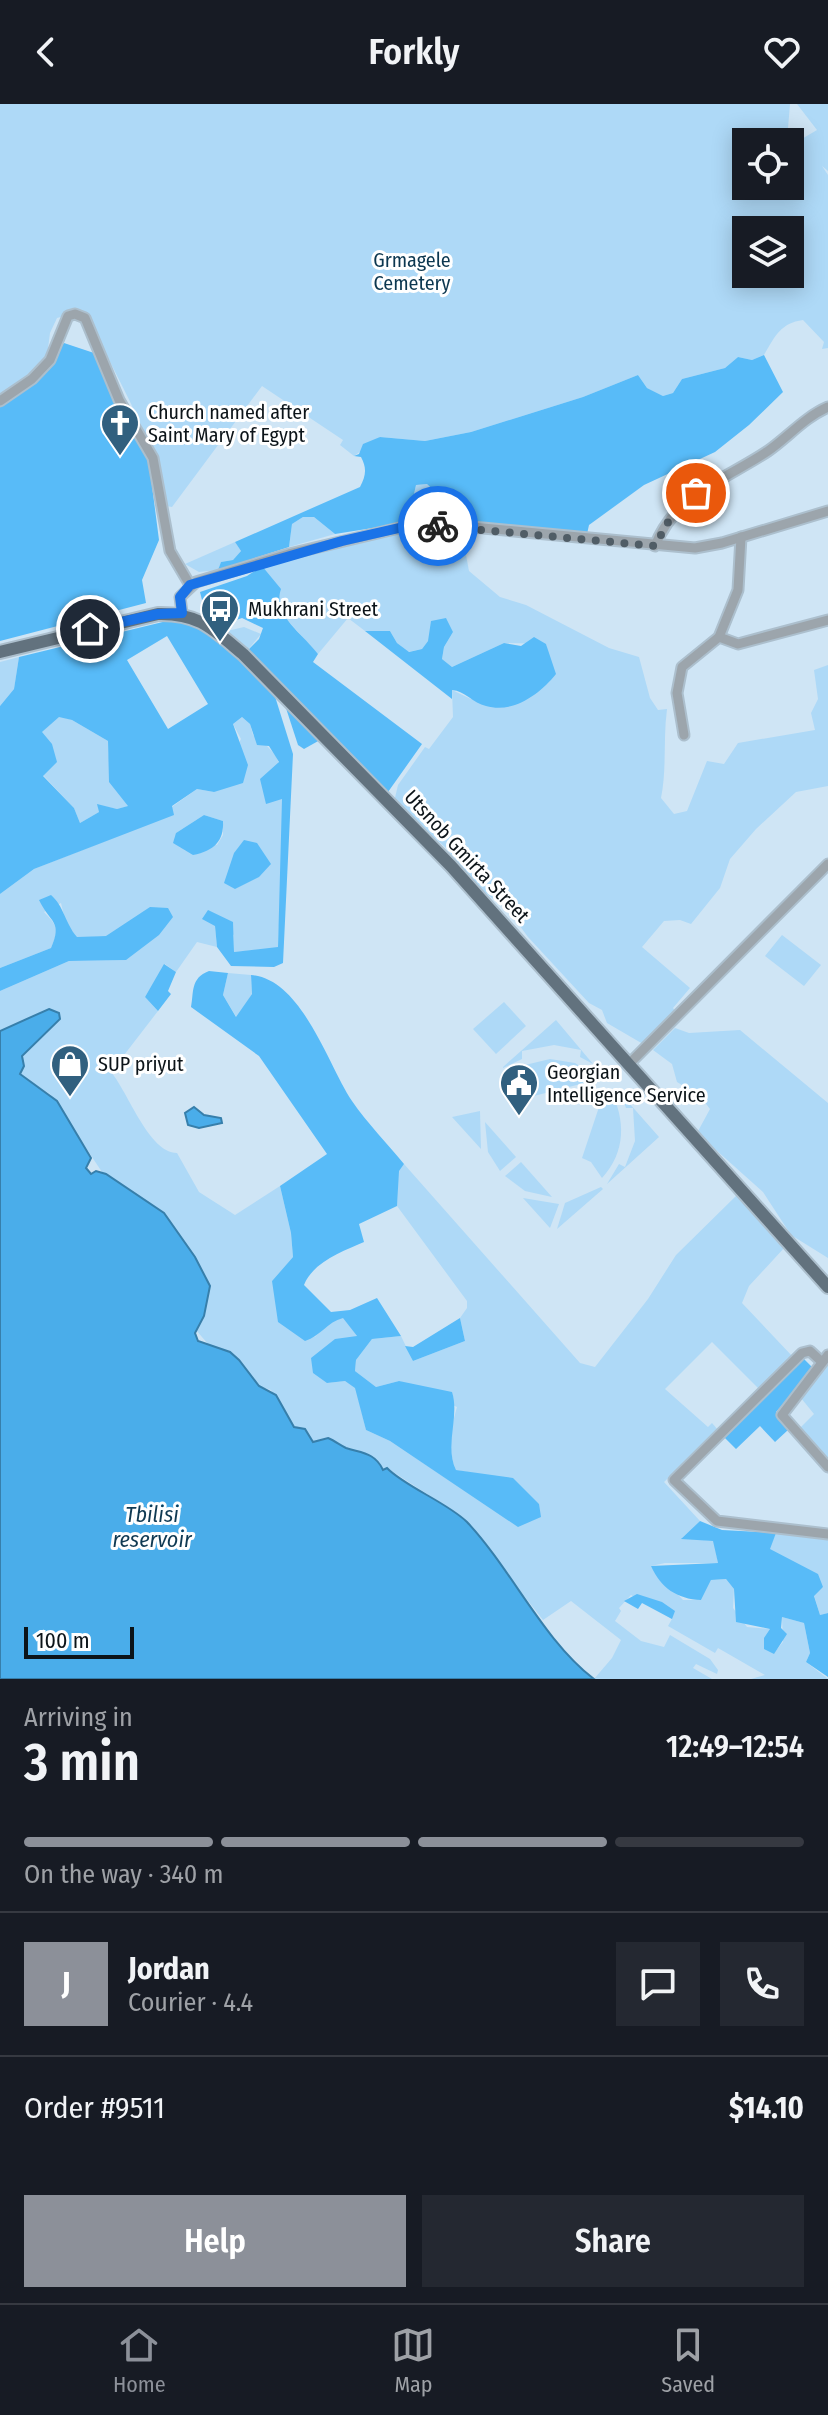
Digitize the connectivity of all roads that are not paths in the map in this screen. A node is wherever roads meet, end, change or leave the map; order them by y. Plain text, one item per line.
1 (0, 401) edge
2 (828, 407) edge
3 (828, 511) edge
4 (741, 537) junction
5 (655, 546) junction
6 (190, 585) junction
7 (182, 613) junction
8 (828, 620) edge
9 (719, 637) junction
10 (0, 652) edge
11 (684, 735) dead end
12 (828, 864) edge
13 (629, 1064) junction
14 (828, 1287) edge
15 (825, 1358) edge
16 (828, 1467) edge
17 (828, 1534) edge

1 - 6 street
2 - 5 street
3 - 4 street
4 - 5 street
4 - 9 street
5 - 6 street
6 - 7 street
7 - 10 main road
7 - 13 main road, Utsnob Gmirta Street
8 - 9 street
9 - 11 street
12 - 13 street
13 - 14 main road, Utsnob Gmirta Street
15 - 16 street
15 - 17 street

